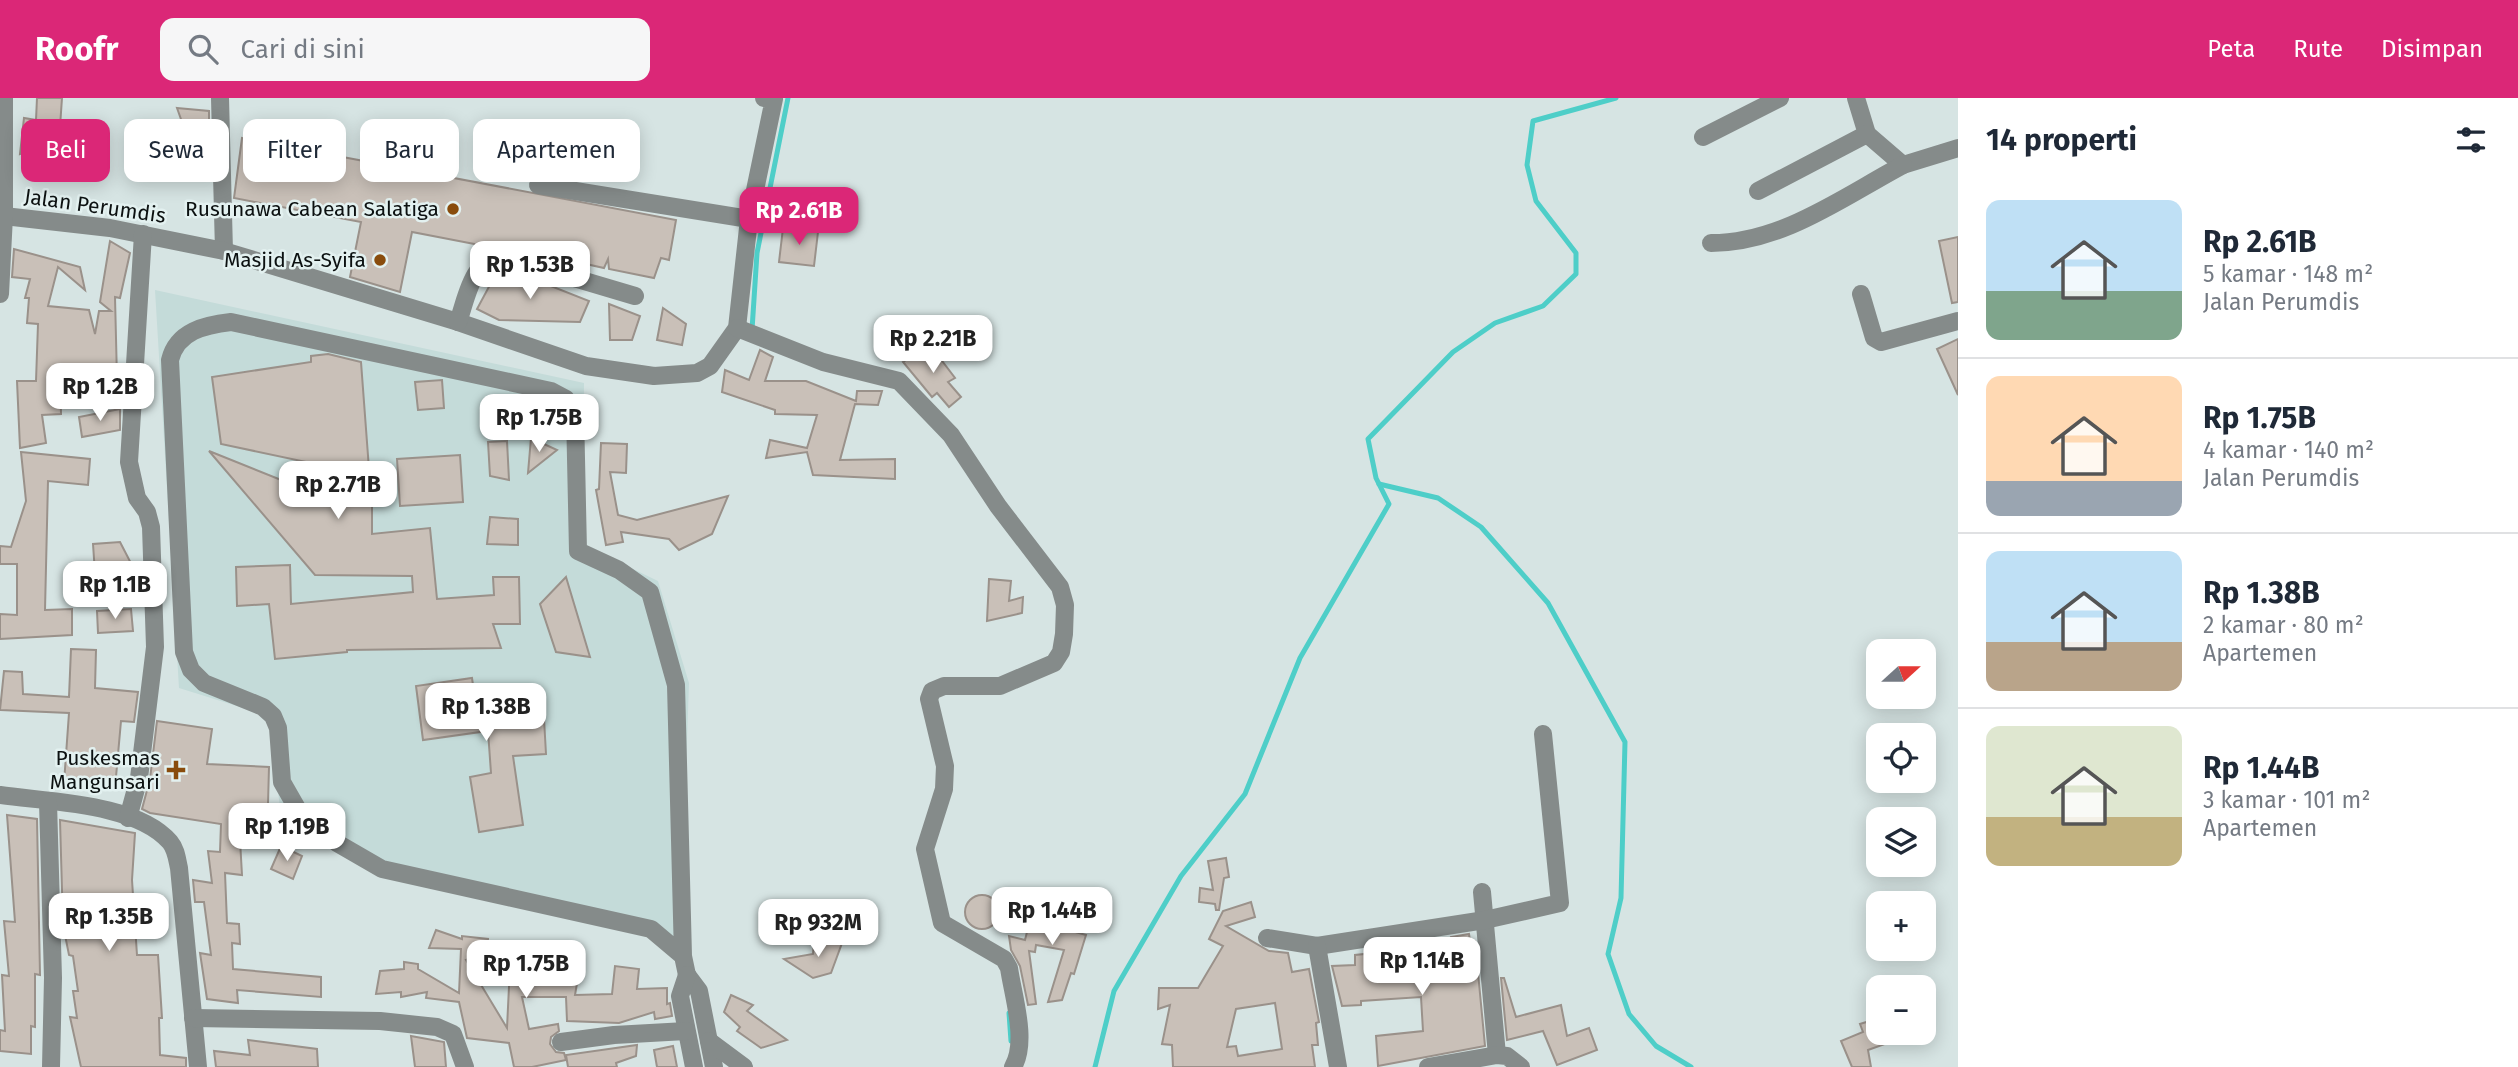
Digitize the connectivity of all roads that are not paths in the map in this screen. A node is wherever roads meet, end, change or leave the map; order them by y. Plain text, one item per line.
1 (4, 98) edge
2 (220, 98) edge
3 (771, 98) edge
4 (1780, 98) edge
5 (1856, 98) edge
6 (2, 122) edge
7 (1867, 134) junction
8 (1703, 137) dead end
9 (1958, 148) edge
10 (1903, 165) junction
11 (538, 185) dead end
12 (1758, 191) dead end
13 (4, 216) junction
14 (749, 219) junction
15 (144, 234) junction
16 (1712, 243) dead end
17 (224, 251) junction
18 (0, 294) edge
19 (1861, 294) dead end
20 (635, 296) dead end
21 (1958, 321) edge
22 (458, 322) junction
23 (747, 332) junction
24 (1543, 734) dead end
25 (0, 795) edge
26 (48, 802) junction
27 (128, 818) junction
28 (1482, 892) dead end
29 (1485, 919) junction
30 (1267, 938) dead end
31 (1317, 946) junction
32 (683, 956) junction
33 (687, 975) junction
34 (193, 1018) junction
35 (686, 1031) junction
36 (709, 1041) junction
37 (561, 1042) dead end
38 (1497, 1055) junction
39 (51, 1067) edge
40 (198, 1067) edge
41 (465, 1067) edge
42 (694, 1067) edge
43 (714, 1067) edge
44 (744, 1067) edge
45 (1013, 1067) edge
46 (1338, 1067) edge
47 (1427, 1067) edge
48 (1521, 1067) edge

1 - 6 street
2 - 17 street
3 - 14 street, Jalan Perumdis
4 - 8 street
5 - 7 street
6 - 13 street
7 - 10 street
7 - 12 street
9 - 10 street
10 - 16 street
11 - 14 street
13 - 15 street, Jalan Perumdis
13 - 18 street
14 - 23 street, Jalan Perumdis
15 - 17 street, Jalan Perumdis
15 - 27 street
17 - 22 street, Jalan Perumdis
19 - 21 street
20 - 22 street
22 - 23 street, Jalan Perumdis
23 - 45 street
24 - 29 street
25 - 26 street
26 - 27 street
26 - 39 street
27 - 34 street
28 - 29 street
29 - 31 street
29 - 38 street
30 - 31 street
31 - 46 street
32 - 32 street
32 - 33 street
33 - 35 street
33 - 36 street
34 - 40 street
34 - 41 street
35 - 37 street
35 - 42 street
36 - 43 street
36 - 44 street
38 - 47 street
38 - 48 street

